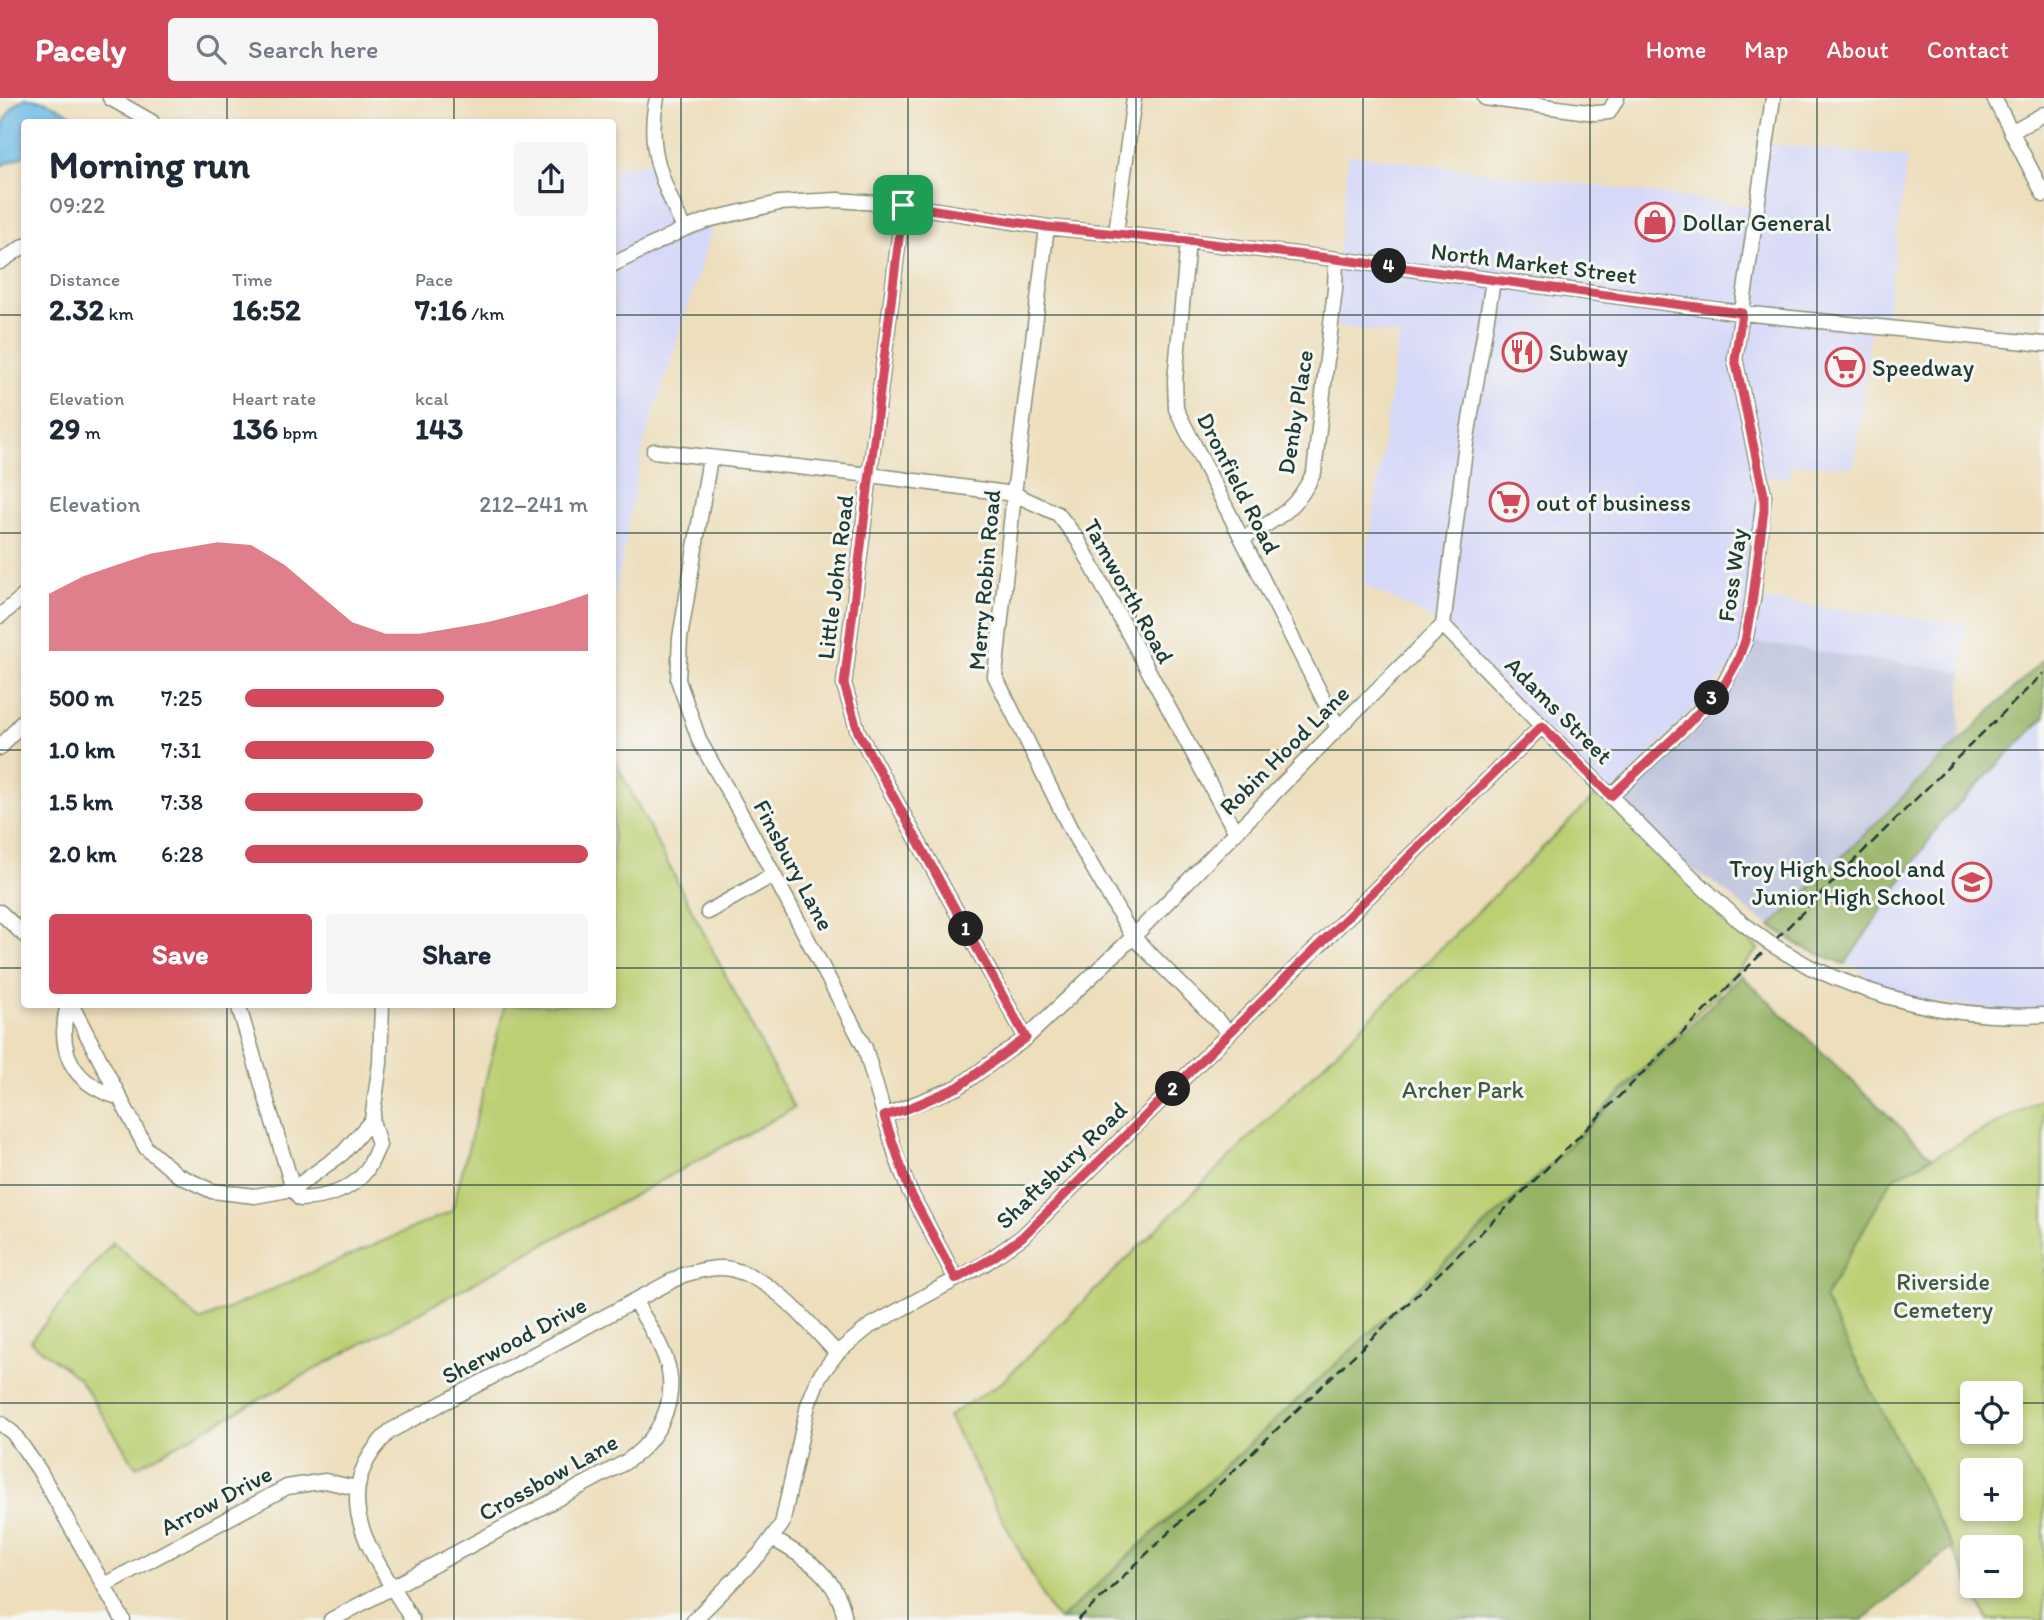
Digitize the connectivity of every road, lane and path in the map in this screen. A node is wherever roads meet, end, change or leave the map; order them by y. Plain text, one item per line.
1 (110, 98) edge
2 (657, 98) edge
3 (1134, 98) edge
4 (1485, 98) edge
5 (1618, 98) edge
6 (1773, 98) edge
7 (1994, 98) edge
8 (2044, 114) edge
9 (147, 119) edge
10 (2011, 132) junction
11 (2044, 195) edge
12 (903, 205) junction
13 (1047, 227) junction
14 (684, 229) junction
15 (1115, 233) junction
16 (1188, 241) junction
17 (21, 248) edge
18 (1336, 259) junction
19 (0, 262) edge
20 (616, 263) edge
21 (1493, 281) junction
22 (1742, 313) junction
23 (2044, 344) edge
24 (654, 451) dead end
25 (710, 458) junction
26 (870, 475) junction
27 (1014, 494) junction
28 (1242, 539) junction
29 (21, 598) edge
30 (0, 616) edge
31 (1443, 625) junction
32 (21, 724) edge
33 (1542, 726) junction
34 (1338, 728) junction
35 (0, 748) edge
36 (1611, 796) junction
37 (1235, 831) junction
38 (774, 875) junction
39 (0, 912) edge
40 (708, 912) dead end
41 (21, 932) edge
42 (1133, 937) junction
43 (69, 1008) edge
44 (72, 1008) edge
45 (239, 1008) edge
46 (382, 1008) edge
47 (2044, 1015) edge
48 (1230, 1033) junction
49 (1026, 1038) junction
50 (118, 1097) junction
51 (884, 1116) junction
52 (372, 1119) junction
53 (293, 1189) junction
54 (956, 1279) junction
55 (635, 1302) junction
56 (837, 1353) junction
57 (0, 1423) edge
58 (356, 1488) junction
59 (773, 1538) junction
60 (104, 1585) junction
61 (393, 1587) junction
62 (123, 1620) edge
63 (331, 1620) edge
64 (412, 1620) edge
65 (694, 1620) edge
66 (845, 1620) edge

1 - 9 street
2 - 14 street
3 - 15 street
4 - 5 street
6 - 22 street, Foss Way
7 - 10 street
8 - 10 street
10 - 11 street
12 - 13 street, North Market Street
12 - 14 street, North Market Street
12 - 26 street, Little John Road
13 - 15 street, North Market Street
13 - 27 street, Merry Robin Road
14 - 20 street, North Market Street
15 - 16 street, North Market Street
16 - 18 street, North Market Street
16 - 28 street, Dronfield Road
17 - 19 street
18 - 21 street, North Market Street
18 - 28 street, Denby Place
21 - 22 street, North Market Street
21 - 31 street
22 - 23 street, North Market Street
22 - 36 street, Foss Way
24 - 25 street, Tamworth Road
25 - 26 street, Tamworth Road
25 - 38 street, Finsbury Lane
26 - 27 street, Tamworth Road
26 - 49 street, Little John Road
27 - 37 street, Tamworth Road
27 - 42 street, Merry Robin Road
28 - 34 street, Dronfield Road
29 - 30 street
31 - 33 street, Adams Street
31 - 34 street, Robin Hood Lane
32 - 35 street
33 - 36 street, Adams Street
33 - 48 street, Shaftsbury Road
34 - 37 street, Robin Hood Lane
36 - 47 street, Adams Street, bridge
37 - 42 street, Robin Hood Lane
38 - 40 street
38 - 51 street, Finsbury Lane
39 - 41 street
42 - 48 street, Merry Robin Road
42 - 49 street, Robin Hood Lane
43 - 50 street
44 - 50 street
45 - 53 street
46 - 52 street
48 - 54 street, Shaftsbury Road
49 - 51 street, Robin Hood Lane
50 - 53 street
51 - 54 street, Finsbury Lane
52 - 53 street
52 - 53 street
54 - 56 street, Shaftsbury Road
55 - 56 street, Sherwood Drive
55 - 58 street, Sherwood Drive
55 - 61 street, Crossbow Lane
56 - 59 street, Shaftsbury Road
57 - 60 street
58 - 60 street, Arrow Drive
58 - 61 street, Sherwood Drive
59 - 65 street, Shaftsbury Road
59 - 66 street
60 - 62 street
61 - 63 street, Crossbow Lane
61 - 64 street, Sherwood Drive

